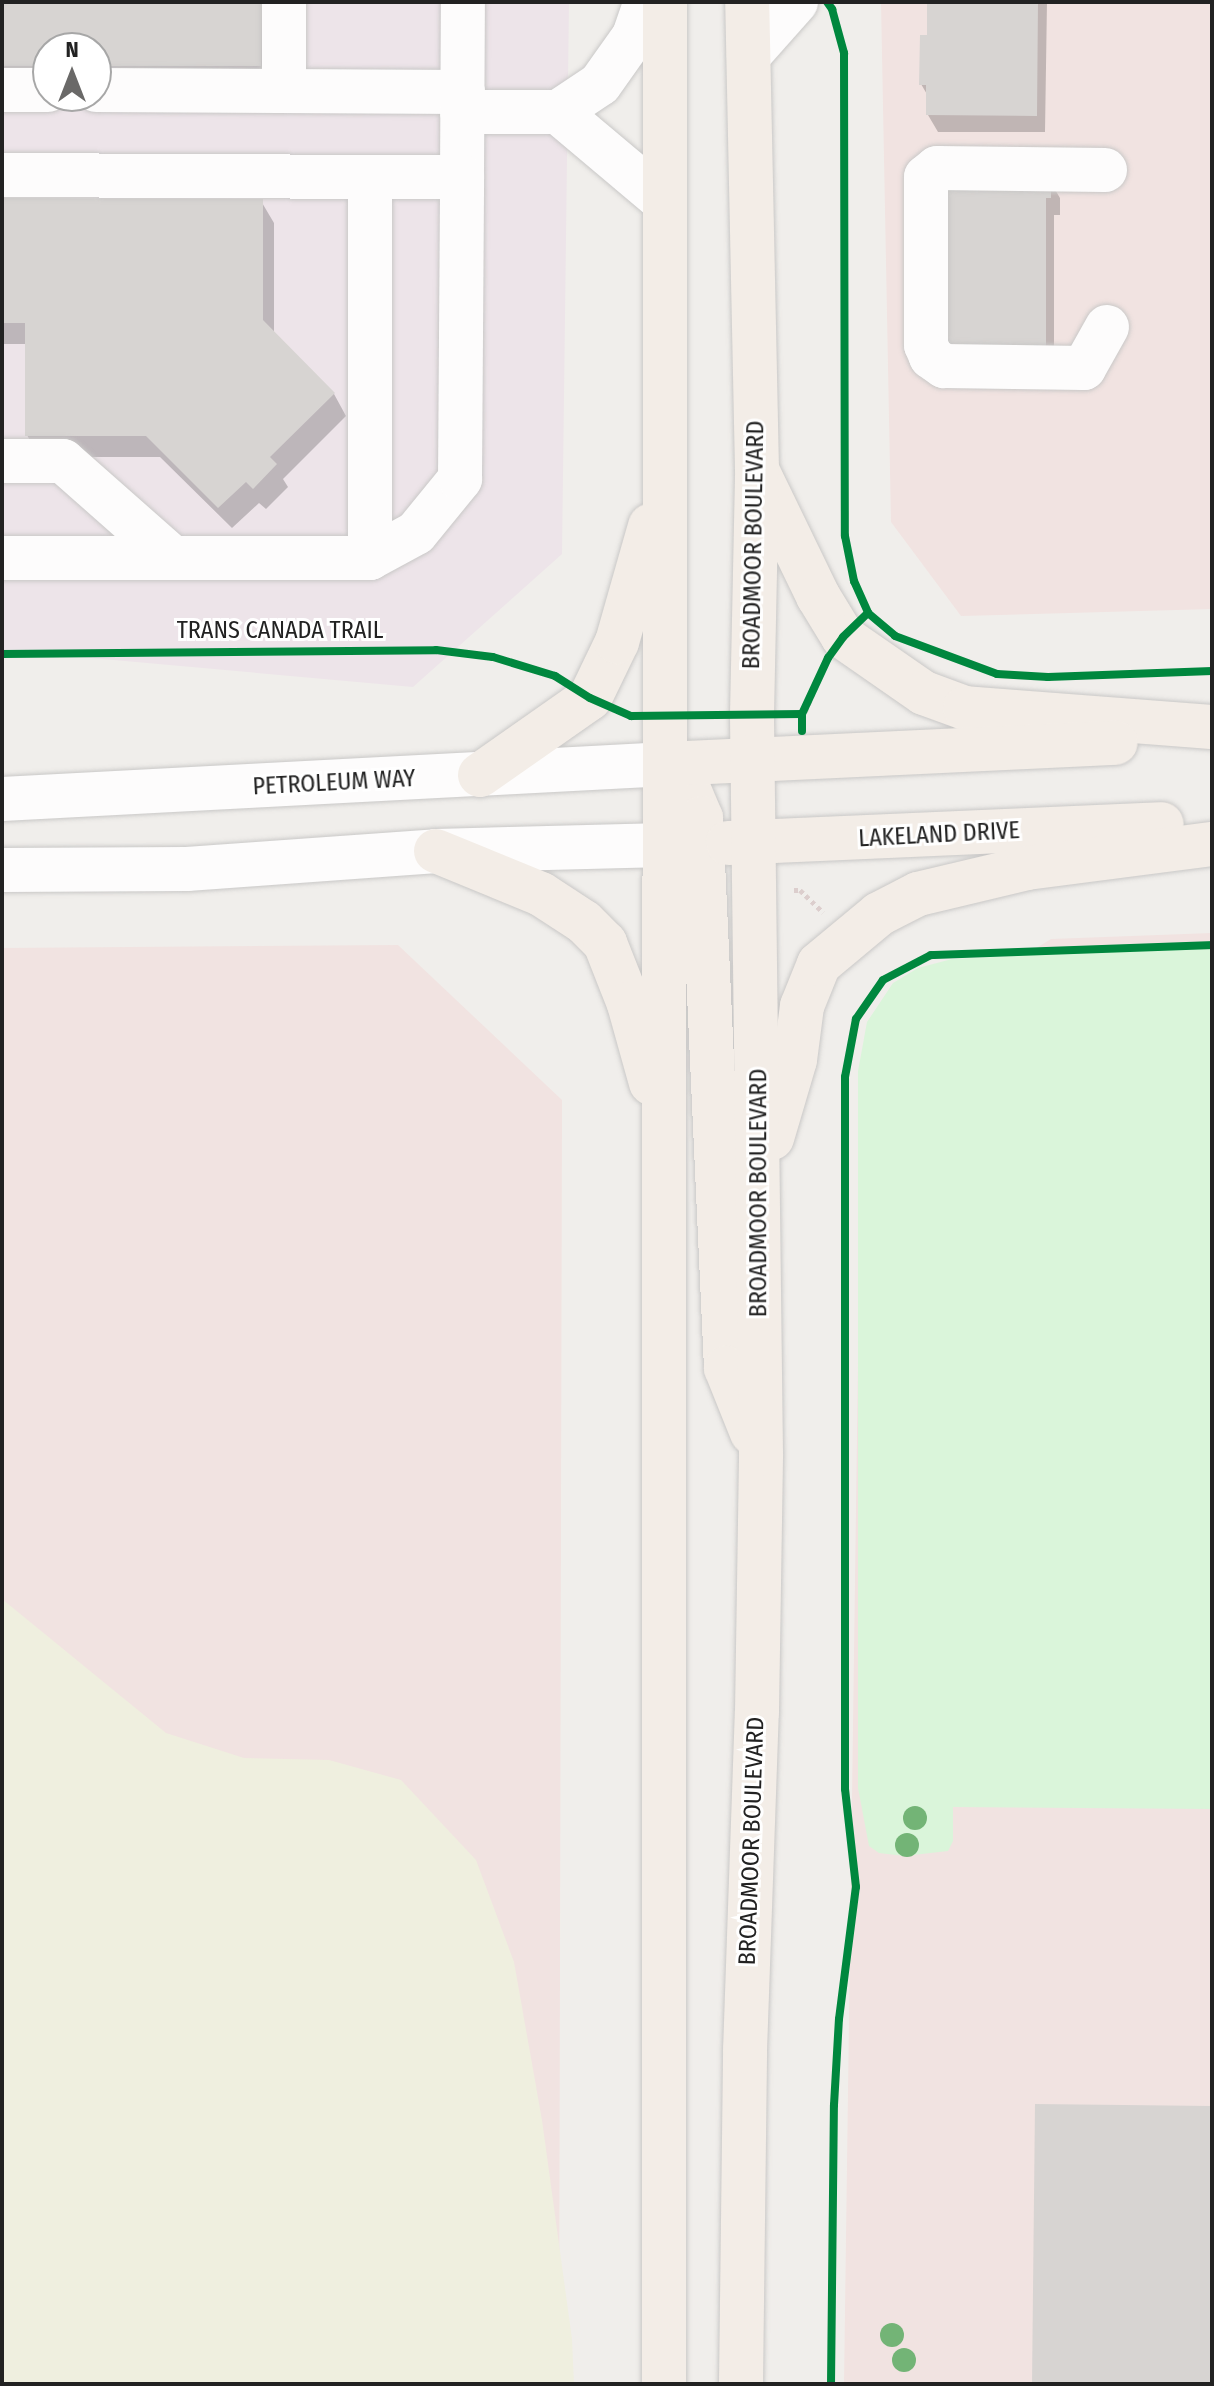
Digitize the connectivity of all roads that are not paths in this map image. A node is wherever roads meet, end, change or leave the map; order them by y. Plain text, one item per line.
1 (284, 2) edge
2 (463, 2) edge
3 (646, 2) edge
4 (665, 2) edge
5 (747, 2) edge
6 (796, 2) edge
7 (749, 55) junction
8 (2, 90) edge
9 (32, 90) edge
10 (112, 90) edge
11 (284, 91) junction
12 (462, 102) junction
13 (558, 112) junction
14 (1105, 170) dead end
15 (2, 175) edge
16 (370, 177) junction
17 (462, 177) junction
18 (665, 202) junction
19 (1107, 327) dead end
20 (667, 458) junction
21 (2, 461) edge
22 (757, 470) junction
23 (172, 557) junction
24 (2, 558) edge
25 (370, 558) junction
26 (1212, 727) edge
27 (1212, 739) edge
28 (753, 759) junction
29 (667, 764) junction
30 (480, 775) junction
31 (2, 799) edge
32 (1212, 822) edge
33 (755, 842) junction
34 (1212, 844) edge
35 (684, 845) junction
36 (436, 851) junction
37 (2, 870) edge
38 (665, 1133) junction
39 (760, 1183) junction
40 (761, 1454) junction
41 (664, 2384) edge
42 (741, 2384) edge

1 - 11 street
2 - 12 street
3 - 13 street
4 - 18 main road
5 - 7 main road, BROADMOOR BOULEVARD
6 - 7 street
7 - 22 main road, BROADMOOR BOULEVARD
8 - 9 street
10 - 11 street
11 - 12 street
12 - 13 street
12 - 17 street
13 - 18 street
14 - 19 street
15 - 16 street
16 - 17 street
16 - 25 street
17 - 25 street
18 - 20 main road
20 - 29 main road
20 - 30 main road
21 - 23 street
22 - 26 main road
22 - 28 main road, BROADMOOR BOULEVARD
23 - 24 street
23 - 25 street
27 - 28 main road
28 - 29 main road
28 - 33 main road, BROADMOOR BOULEVARD
29 - 30 street, PETROLEUM WAY
29 - 35 main road
30 - 31 street, PETROLEUM WAY
32 - 33 main road, LAKELAND DRIVE
33 - 35 main road, LAKELAND DRIVE
33 - 39 main road, BROADMOOR BOULEVARD
34 - 39 main road
35 - 36 street
35 - 38 main road
35 - 40 main road
36 - 37 street
36 - 38 main road
38 - 41 main road
39 - 40 main road, BROADMOOR BOULEVARD
40 - 42 main road, BROADMOOR BOULEVARD

